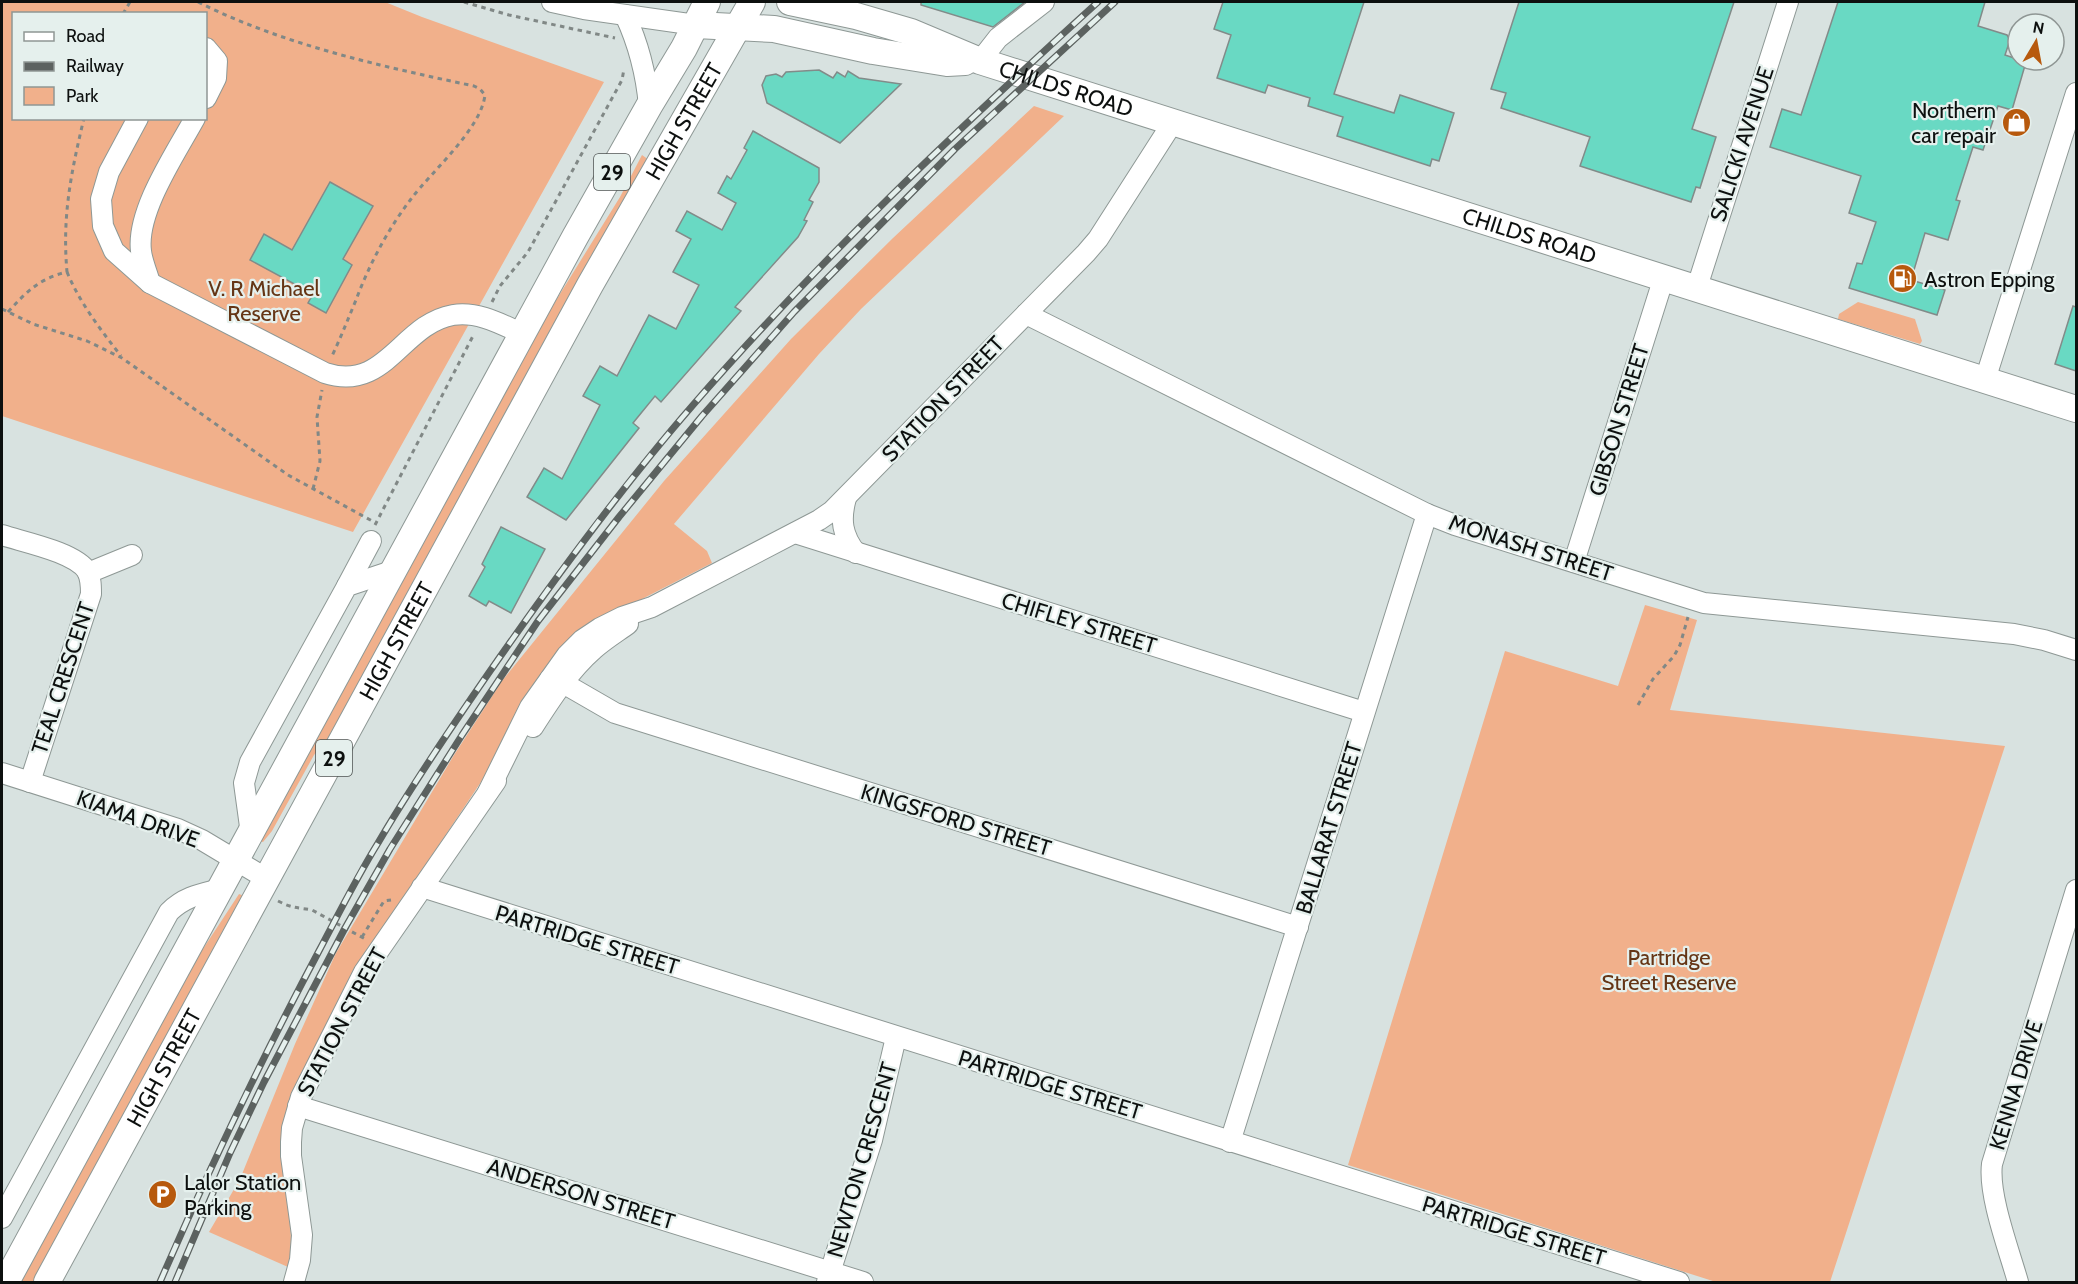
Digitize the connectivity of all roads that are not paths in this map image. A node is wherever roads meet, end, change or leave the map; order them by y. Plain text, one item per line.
1 (552, 2) edge
2 (706, 2) edge
3 (752, 2) edge
4 (790, 2) edge
5 (1044, 2) edge
6 (1788, 2) edge
7 (625, 15) junction
8 (696, 25) junction
9 (739, 26) junction
10 (207, 49) edge
11 (980, 62) junction
12 (2076, 93) edge
13 (207, 97) edge
14 (649, 106) junction
15 (137, 120) edge
16 (194, 120) edge
17 (1173, 122) junction
18 (1664, 277) junction
19 (150, 283) junction
20 (1697, 288) junction
21 (1026, 314) junction
22 (523, 334) junction
23 (1985, 380) junction
24 (2076, 409) edge
25 (846, 498) junction
26 (1427, 514) junction
27 (373, 532) road end
28 (795, 533) junction
29 (2, 536) edge
30 (856, 553) junction
31 (132, 555) dead end
32 (1574, 562) junction
33 (395, 570) junction
34 (88, 573) junction
35 (347, 586) junction
36 (2076, 650) edge
37 (556, 684) junction
38 (1364, 712) junction
39 (2, 773) edge
40 (30, 782) junction
41 (251, 834) junction
42 (236, 860) junction
43 (264, 885) junction
44 (422, 887) junction
45 (220, 889) junction
46 (2076, 890) edge
47 (1298, 927) junction
48 (896, 1037) junction
49 (298, 1106) junction
50 (1230, 1142) junction
51 (2, 1218) edge
52 (829, 1277) edge
53 (6, 1282) edge
54 (47, 1282) edge
55 (294, 1282) edge
56 (863, 1282) edge
57 (1673, 1282) edge
58 (2018, 1282) edge

1 - 7 street
2 - 8 main road, HIGH STREET / 29
3 - 9 main road, HIGH STREET / 29
4 - 11 main road, CHILDS ROAD
5 - 11 street
6 - 20 street, SALICKI AVENUE
7 - 8 street
7 - 14 street
8 - 9 main road, CHILDS ROAD
8 - 14 main road, HIGH STREET / 29
9 - 11 main road, CHILDS ROAD
9 - 43 main road, HIGH STREET / 29
10 - 13 street
11 - 17 main road, CHILDS ROAD
12 - 23 street
14 - 22 main road, HIGH STREET / 29
15 - 19 street
16 - 19 street
17 - 18 main road, CHILDS ROAD
17 - 21 street, STATION STREET
18 - 20 main road, CHILDS ROAD
18 - 32 street, GIBSON STREET
19 - 22 street
20 - 23 main road, CHILDS ROAD
21 - 25 street, STATION STREET
21 - 26 street, MONASH STREET
22 - 33 main road, HIGH STREET / 29
23 - 24 main road, CHILDS ROAD
25 - 28 street, STATION STREET
25 - 30 street
26 - 32 street, MONASH STREET
26 - 38 street, BALLARAT STREET
27 - 35 street
28 - 30 street, CHIFLEY STREET
28 - 37 street, STATION STREET
29 - 34 street, TEAL CRESCENT
30 - 38 street, CHIFLEY STREET
31 - 34 street, TEAL CRESCENT
32 - 36 street, MONASH STREET
33 - 35 street, HIGH STREET
33 - 41 main road, HIGH STREET / 29
34 - 40 street, TEAL CRESCENT
35 - 41 street
37 - 44 street, STATION STREET
37 - 47 street, KINGSFORD STREET
38 - 47 street, BALLARAT STREET
39 - 40 street, KIAMA DRIVE
40 - 42 street, KIAMA DRIVE
41 - 42 main road, HIGH STREET / 29
42 - 43 street, KIAMA DRIVE
42 - 45 main road, HIGH STREET / 29
43 - 54 main road, HIGH STREET / 29
44 - 48 street, PARTRIDGE STREET
44 - 49 street, STATION STREET
45 - 51 street
45 - 53 main road, HIGH STREET / 29
46 - 58 street, KENNA DRIVE
47 - 50 street, BALLARAT STREET
48 - 50 street, PARTRIDGE STREET
48 - 52 street, NEWTON CRESCENT
49 - 52 street, ANDERSON STREET
49 - 55 street, STATION STREET
50 - 57 street, PARTRIDGE STREET
52 - 56 street, ANDERSON STREET

